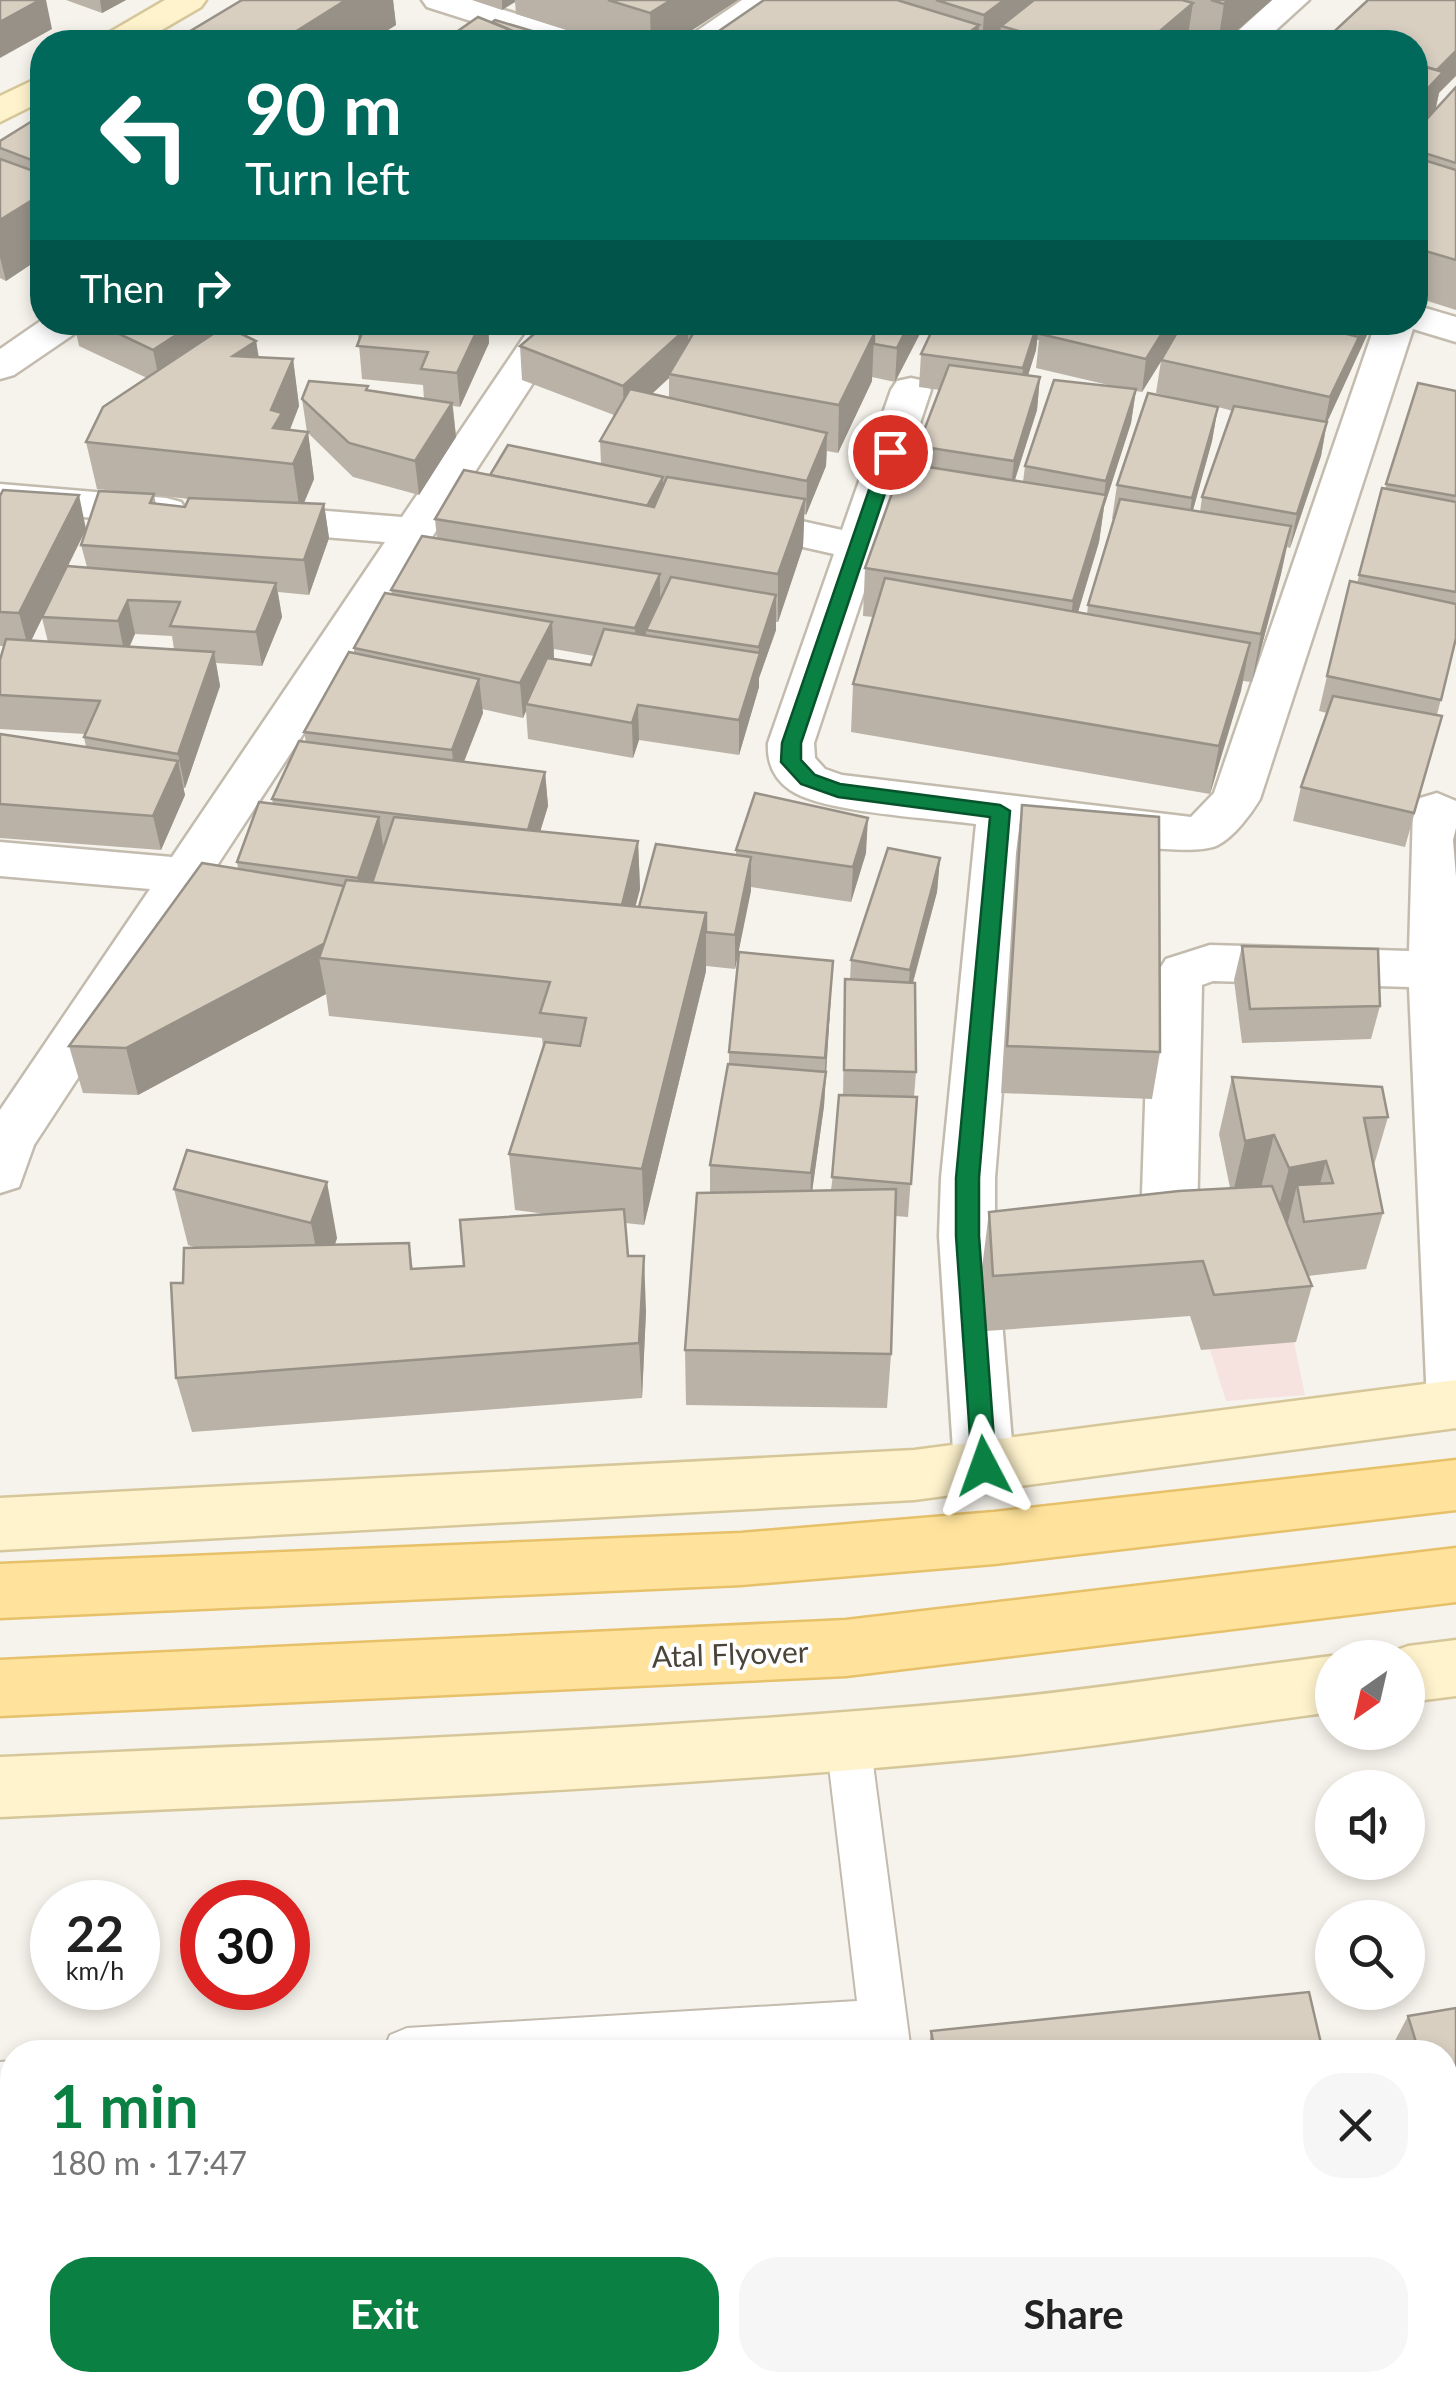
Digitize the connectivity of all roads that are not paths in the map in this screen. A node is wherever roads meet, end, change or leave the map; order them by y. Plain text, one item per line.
1 (190, 0) edge
2 (439, 0) edge
3 (764, 0) edge
4 (1292, 0) edge
5 (508, 22) junction
6 (138, 30) edge
7 (496, 30) edge
8 (533, 30) edge
9 (721, 30) edge
10 (1257, 30) edge
11 (30, 93) edge
12 (0, 111) edge
13 (1428, 321) edge
14 (1456, 330) edge
15 (47, 335) edge
16 (547, 335) edge
17 (1392, 335) edge
18 (0, 367) edge
19 (911, 390) dead end
20 (0, 497) edge
21 (688, 509) edge
22 (413, 531) junction
23 (858, 546) junction
24 (1437, 809) dead end
25 (1000, 811) junction
26 (0, 859) edge
27 (184, 875) junction
28 (1445, 970) edge
29 (0, 1172) edge
30 (1168, 1222) edge
31 (1456, 1404) edge
32 (984, 1466) junction
33 (1456, 1485) edge
34 (0, 1524) edge
35 (1456, 1575) edge
36 (0, 1590) edge
37 (1456, 1668) edge
38 (1425, 1672) edge
39 (1315, 1686) edge
40 (0, 1688) edge
41 (848, 1740) junction
42 (0, 1787) edge
43 (884, 2038) edge
44 (815, 2040) edge

1 - 6 street
2 - 5 street
3 - 9 street
4 - 10 street
5 - 7 street
5 - 8 street
11 - 12 street
13 - 14 street
15 - 18 street
16 - 22 street
17 - 25 street
19 - 23 street
20 - 22 street
21 - 23 street
22 - 27 street
23 - 25 street
24 - 28 street
25 - 32 street
26 - 27 street
27 - 29 street
28 - 30 street
28 - 31 street
31 - 32 street
32 - 34 street
33 - 36 main road
35 - 40 main road, Atal Flyover
37 - 38 street
39 - 41 street
41 - 42 street
41 - 43 lane
43 - 44 lane

